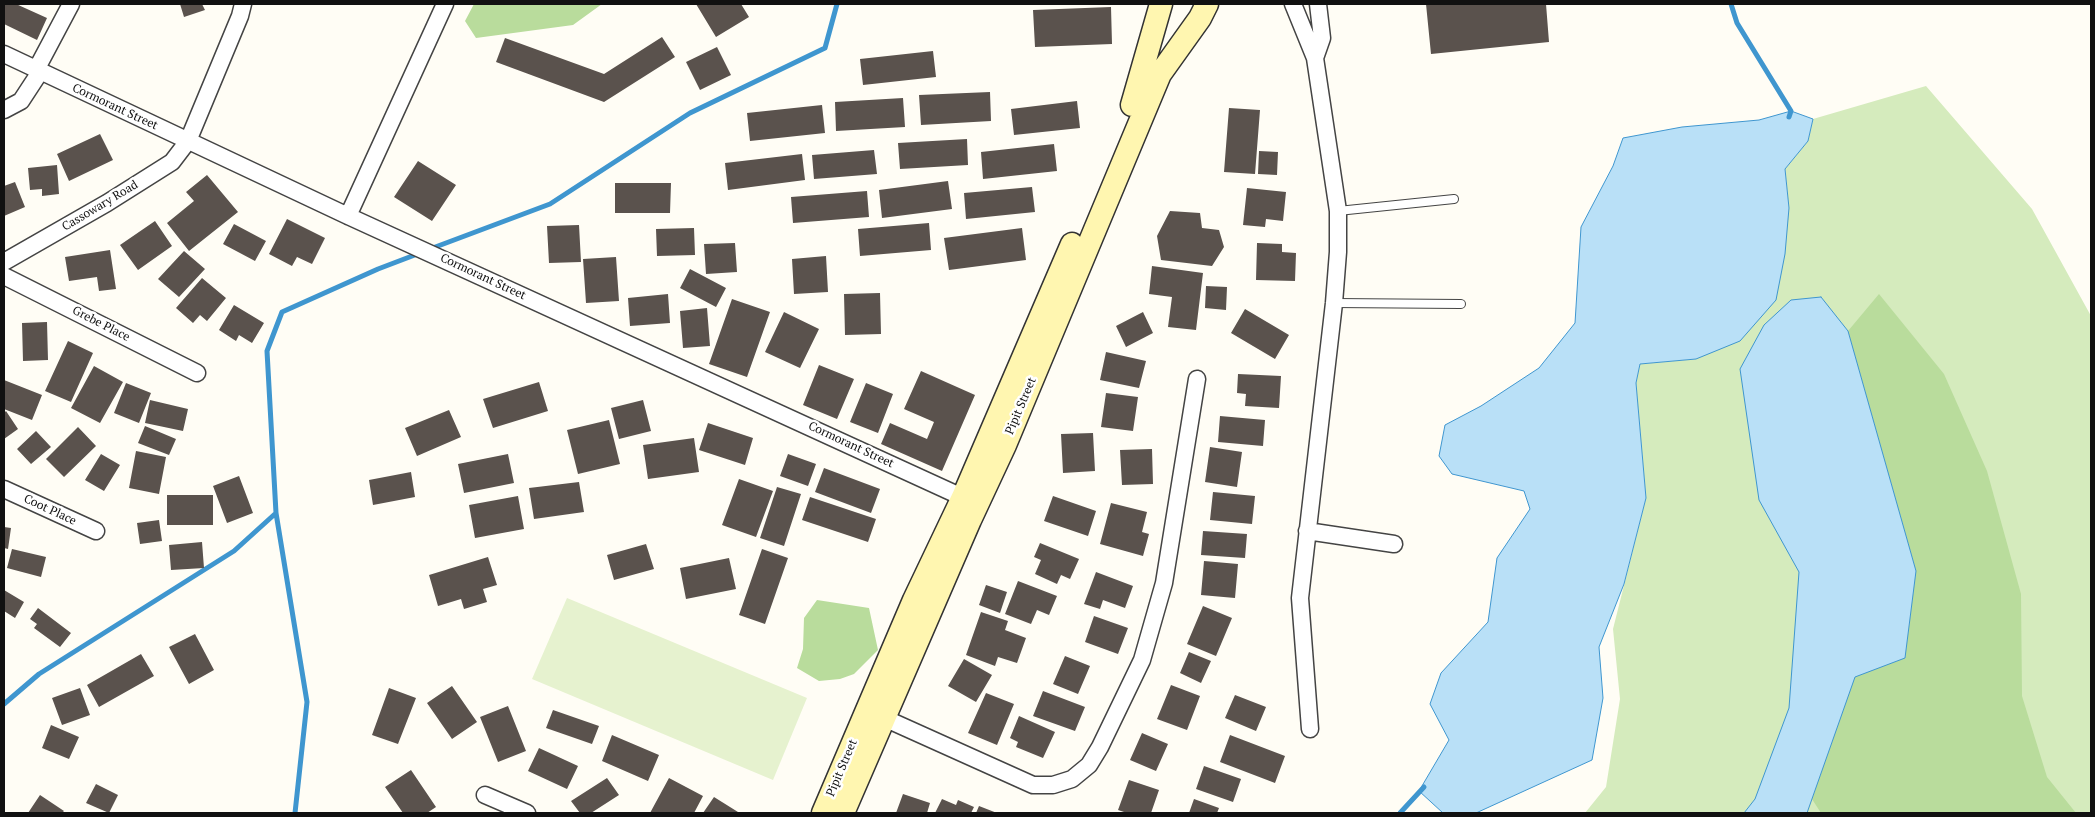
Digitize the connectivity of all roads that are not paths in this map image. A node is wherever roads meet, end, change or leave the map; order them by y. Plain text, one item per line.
1 (71, 4) edge
2 (243, 4) edge
3 (446, 4) edge
4 (1162, 4) edge
5 (1207, 4) edge
6 (1293, 4) edge
7 (1318, 4) edge
8 (4, 54) edge
9 (1315, 58) junction
10 (38, 71) junction
11 (4, 110) edge
12 (188, 141) junction
13 (1454, 199) dead end
14 (1338, 211) junction
15 (348, 216) junction
16 (4, 262) edge
17 (4, 276) edge
18 (1334, 302) junction
19 (1461, 304) dead end
20 (197, 373) dead end
21 (1197, 379) dead end
22 (4, 489) edge
23 (971, 500) junction
24 (96, 531) dead end
25 (1307, 531) junction
26 (1394, 544) dead end
27 (884, 718) junction
28 (1310, 729) dead end
29 (485, 795) dead end
30 (527, 813) edge
31 (823, 813) edge
32 (843, 813) edge

1 - 10 street
2 - 12 street, Cassowary Road
3 - 15 street
4 - 23 main road, Pipit Street
5 - 23 main road, Pipit Street
6 - 9 street
7 - 9 street
8 - 10 street, Cormorant Street
9 - 14 street
10 - 11 street
10 - 12 street, Cormorant Street
12 - 15 street, Cormorant Street
12 - 16 street, Cassowary Road
13 - 14 lane
14 - 18 street
15 - 23 street, Cormorant Street
17 - 20 street, Grebe Place
18 - 19 lane
18 - 25 street
21 - 27 street
22 - 24 street, Coot Place
23 - 27 main road, Pipit Street
23 - 31 main road, Pipit Street
25 - 26 street
25 - 28 street
27 - 32 main road, Pipit Street
29 - 30 street

